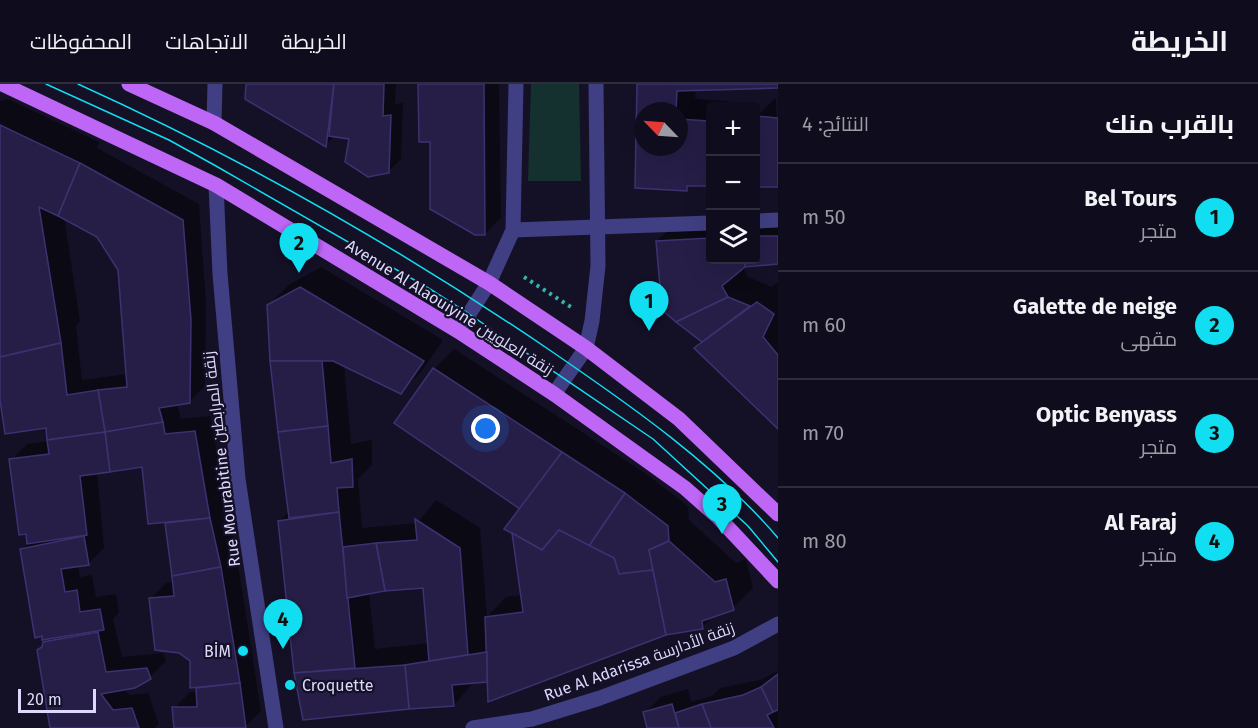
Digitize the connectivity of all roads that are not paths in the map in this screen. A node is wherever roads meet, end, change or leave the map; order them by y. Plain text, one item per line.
1 (2, 84) edge
2 (129, 84) edge
3 (215, 84) edge
4 (516, 84) edge
5 (596, 84) edge
6 (214, 123) junction
7 (216, 185) junction
8 (778, 220) edge
9 (760, 221) edge
10 (706, 223) edge
11 (598, 228) junction
12 (513, 230) junction
13 (489, 283) junction
14 (458, 331) junction
15 (586, 348) junction
16 (554, 394) junction
17 (778, 514) edge
18 (778, 581) edge
19 (778, 624) edge
20 (276, 728) edge
21 (473, 728) edge

1 - 7 main road, Avenue Al Alaouiyine زنقة العلويين
2 - 6 main road
3 - 6 street
4 - 12 street
5 - 11 street
6 - 13 main road
7 - 14 main road, Avenue Al Alaouiyine زنقة العلويين
7 - 20 street, Rue Mourabitine زنقة المرابطين
8 - 9 street
10 - 11 street
11 - 12 street
11 - 15 street
12 - 13 street
13 - 14 street
13 - 15 main road
14 - 16 main road, Avenue Al Alaouiyine زنقة العلويين
15 - 16 street
15 - 17 main road
16 - 18 main road, Avenue Al Alaouiyine زنقة العلويين
19 - 21 street, Rue Al Adarissa زنقة الأدارسة

